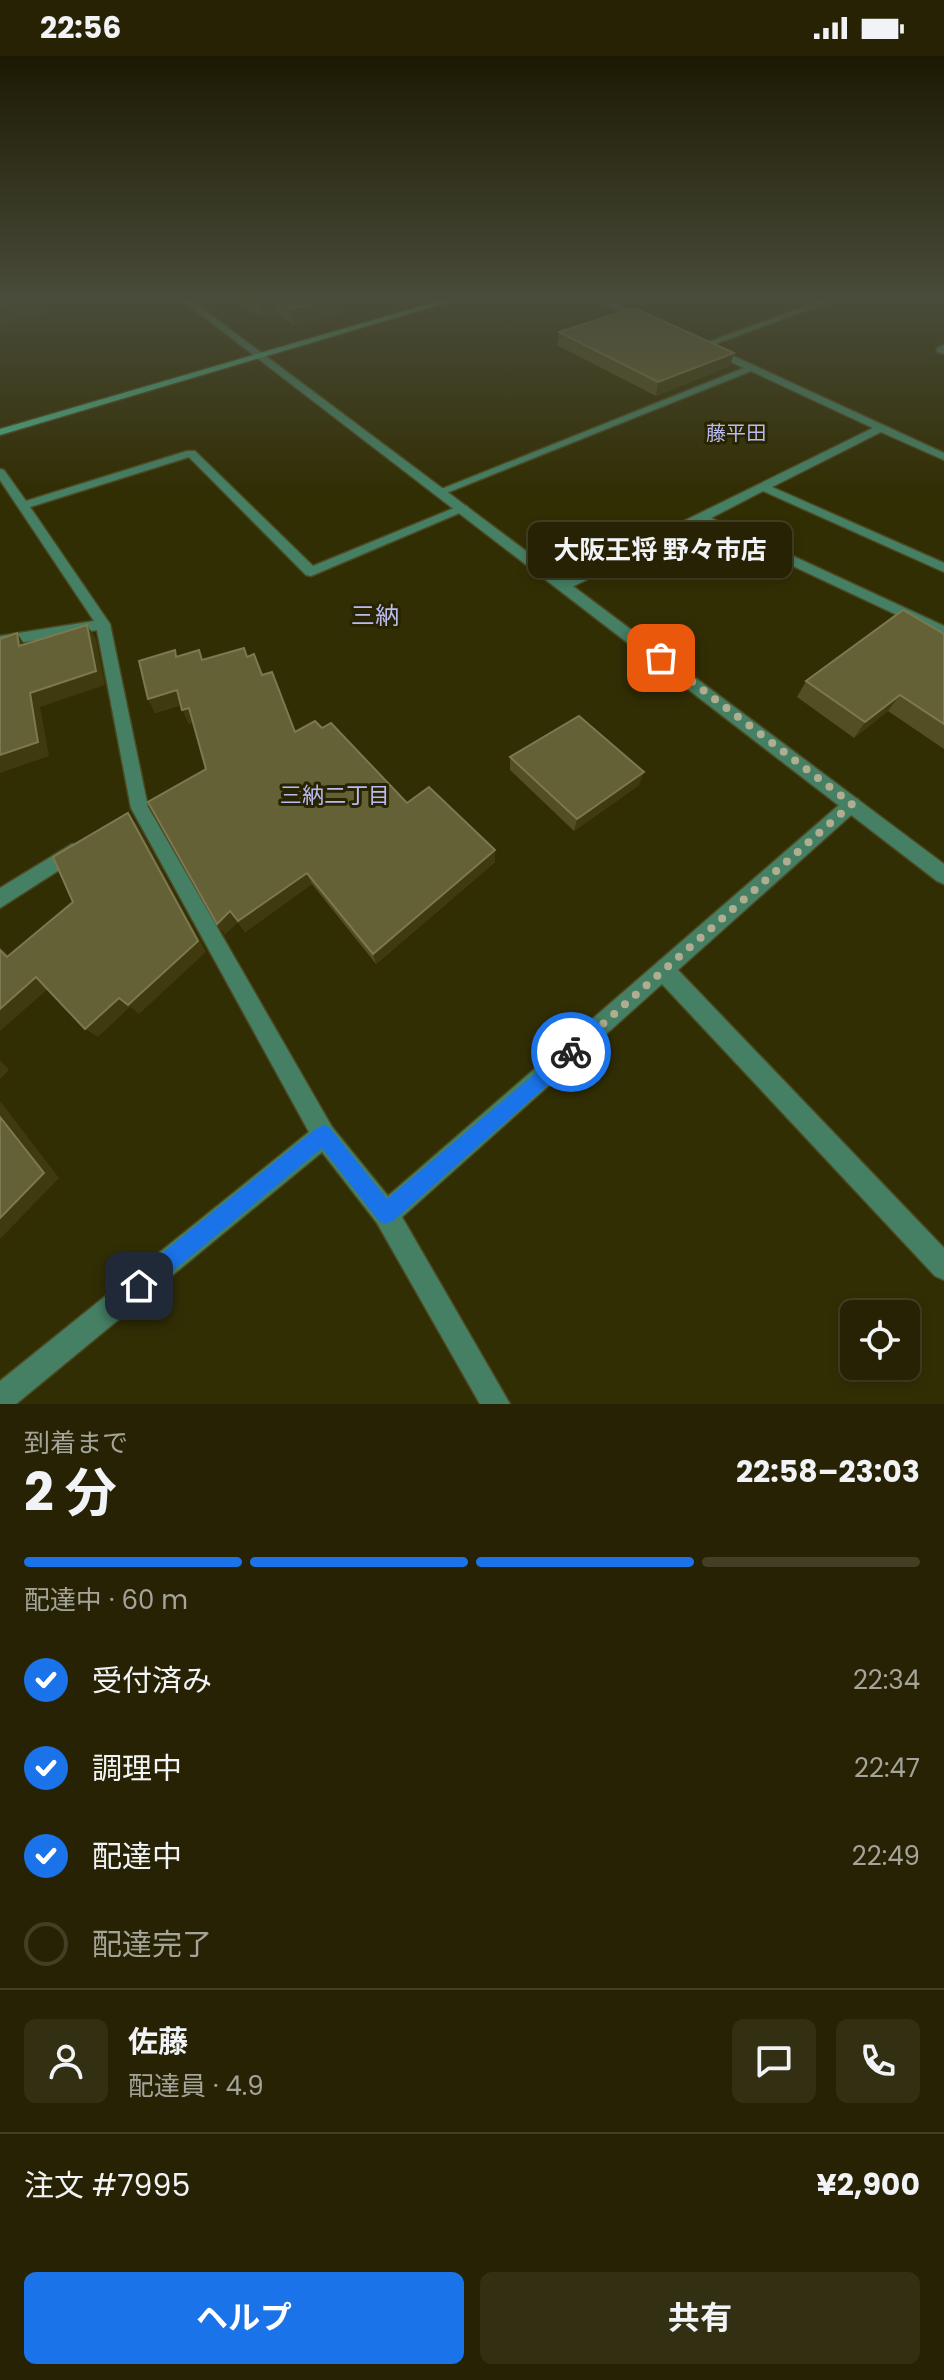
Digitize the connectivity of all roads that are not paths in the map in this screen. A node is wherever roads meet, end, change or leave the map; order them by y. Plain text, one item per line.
1 (239, 363) edge
2 (267, 363) edge
3 (741, 363) edge
4 (751, 368) junction
5 (879, 429) junction
6 (0, 432) edge
7 (944, 457) edge
8 (0, 472) edge
9 (763, 487) junction
10 (440, 492) junction
11 (22, 506) junction
12 (463, 509) junction
13 (701, 518) junction
14 (944, 568) edge
15 (565, 585) junction
16 (103, 624) junction
17 (944, 632) edge
18 (0, 641) edge
19 (852, 804) junction
20 (89, 841) edge
21 (944, 875) edge
22 (0, 899) edge
23 (664, 971) junction
24 (324, 1135) junction
25 (386, 1214) junction
26 (944, 1267) edge
27 (0, 1399) edge
28 (496, 1404) edge

1 - 6 main road
2 - 10 street
3 - 4 street
4 - 5 street
4 - 10 street
5 - 7 street
5 - 9 street
8 - 11 street
9 - 13 street
9 - 14 street
10 - 12 street
11 - 12 street
11 - 16 street
12 - 15 street
13 - 15 street
13 - 17 street
15 - 19 street
16 - 18 street
16 - 24 street
19 - 21 street
19 - 23 street
20 - 22 street
23 - 25 street
23 - 26 street
24 - 25 street
24 - 27 street
25 - 28 street

